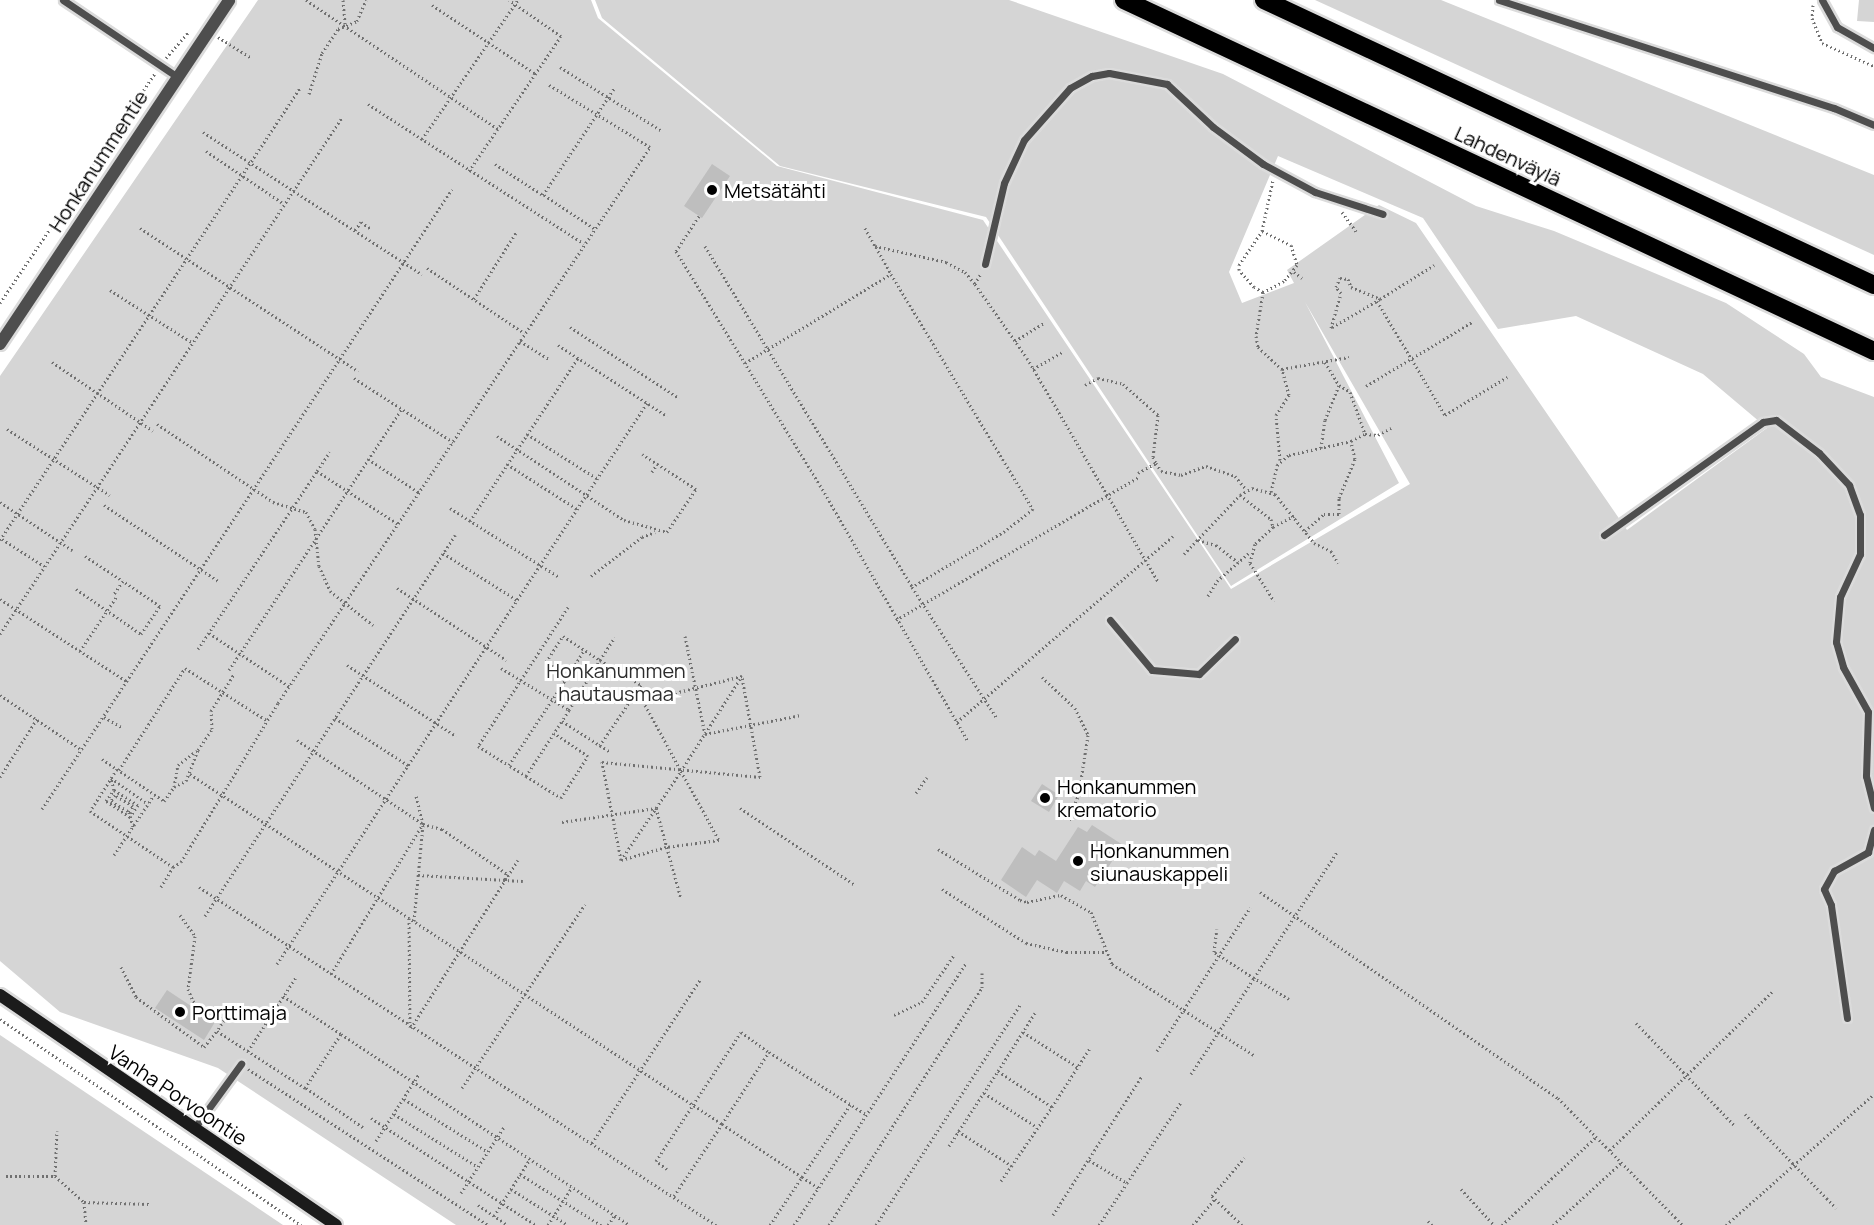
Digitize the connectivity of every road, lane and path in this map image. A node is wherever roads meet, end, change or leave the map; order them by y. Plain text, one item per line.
1 (63, 0) edge
2 (229, 0) edge
3 (306, 0) edge
4 (343, 0) edge
5 (366, 0) edge
6 (509, 0) edge
7 (518, 0) edge
8 (1124, 0) edge
9 (1264, 0) edge
10 (1499, 0) edge
11 (1820, 0) edge
12 (515, 4) junction
13 (432, 5) dead end
14 (345, 25) junction
15 (208, 30) junction
16 (488, 44) junction
17 (1874, 48) edge
18 (252, 58) dead end
19 (1874, 66) edge
20 (560, 67) dead end
21 (536, 74) junction
22 (176, 76) junction
23 (548, 84) dead end
24 (146, 86) dead end
25 (615, 87) dead end
26 (300, 88) dead end
27 (309, 94) dead end
28 (451, 97) junction
29 (608, 98) junction
30 (368, 104) dead end
31 (597, 114) junction
32 (343, 116) dead end
33 (1874, 125) edge
34 (498, 129) junction
35 (662, 131) dead end
36 (203, 132) dead end
37 (422, 140) junction
38 (206, 151) dead end
39 (250, 161) junction
40 (495, 164) dead end
41 (469, 171) junction
42 (241, 175) junction
43 (1282, 184) dead end
44 (293, 189) junction
45 (452, 189) dead end
46 (543, 195) junction
47 (284, 204) junction
48 (1332, 207) dead end
49 (1383, 214) dead end
50 (699, 216) dead end
51 (140, 228) dead end
52 (370, 228) dead end
53 (865, 228) dead end
54 (595, 229) junction
55 (355, 230) junction
56 (517, 231) dead end
57 (1262, 231) junction
58 (1356, 231) dead end
59 (584, 244) junction
60 (705, 246) dead end
61 (875, 246) junction
62 (187, 258) junction
63 (404, 262) junction
64 (986, 264) joint
65 (1434, 265) dead end
66 (427, 268) dead end
67 (1294, 272) junction
68 (422, 274) dead end
69 (891, 274) junction
70 (1302, 278) dead end
71 (975, 284) junction
72 (1874, 285) edge
73 (230, 287) junction
74 (110, 290) dead end
75 (1263, 292) junction
76 (474, 299) junction
77 (1379, 300) junction
78 (0, 303) edge
79 (149, 315) junction
80 (1472, 322) dead end
81 (1044, 323) dead end
82 (570, 327) dead end
83 (524, 333) junction
84 (520, 341) junction
85 (1016, 341) junction
86 (193, 343) junction
87 (0, 344) edge
88 (558, 345) dead end
89 (768, 349) junction
90 (1874, 351) edge
91 (1062, 352) dead end
92 (1348, 357) dead end
93 (578, 358) junction
94 (549, 359) dead end
95 (1411, 359) junction
96 (340, 360) junction
97 (52, 362) dead end
98 (1325, 362) junction
99 (745, 363) junction
100 (1034, 369) junction
101 (1282, 369) junction
102 (358, 371) dead end
103 (1507, 377) dead end
104 (354, 378) dead end
105 (1085, 385) dead end
106 (1339, 385) junction
107 (1366, 386) dead end
108 (97, 393) junction
109 (679, 398) dead end
110 (647, 402) junction
111 (402, 409) junction
112 (667, 416) dead end
113 (140, 422) junction
114 (157, 424) dead end
115 (1391, 428) dead end
116 (7, 429) dead end
117 (153, 431) dead end
118 (527, 434) junction
119 (1365, 434) junction
120 (497, 436) dead end
121 (1351, 441) junction
122 (454, 442) junction
123 (1321, 448) junction
124 (517, 450) junction
125 (330, 452) dead end
126 (642, 454) dead end
127 (54, 458) junction
128 (368, 459) junction
129 (1280, 460) junction
130 (1156, 463) junction
131 (507, 464) junction
132 (657, 464) junction
133 (317, 471) junction
134 (652, 472) dead end
135 (598, 479) junction
136 (98, 487) junction
137 (254, 488) junction
138 (347, 490) junction
139 (1246, 490) junction
140 (1271, 492) junction
141 (420, 493) junction
142 (1108, 494) junction
143 (110, 495) dead end
144 (587, 495) junction
145 (1240, 495) junction
146 (0, 502) edge
147 (104, 505) dead end
148 (293, 507) junction
149 (450, 508) dead end
150 (577, 510) junction
151 (17, 514) junction
152 (1294, 516) junction
153 (470, 521) junction
154 (398, 524) junction
155 (1273, 527) junction
156 (1305, 531) junction
157 (657, 532) junction
158 (455, 535) dead end
159 (1604, 535) dead end
160 (1173, 536) dead end
161 (317, 537) junction
162 (0, 539) edge
163 (1198, 540) junction
164 (62, 543) junction
165 (72, 550) dead end
166 (1250, 552) junction
167 (443, 553) junction
168 (1184, 555) dead end
169 (85, 556) dead end
170 (1144, 559) junction
171 (1238, 562) junction
172 (1338, 563) dead end
173 (540, 565) junction
174 (45, 567) junction
175 (203, 569) junction
176 (591, 576) dead end
177 (559, 578) dead end
178 (123, 581) junction
179 (1158, 581) dead end
180 (220, 582) dead end
181 (912, 587) junction
182 (397, 588) dead end
183 (76, 589) dead end
184 (1208, 596) dead end
185 (0, 599) edge
186 (413, 599) junction
187 (517, 600) junction
188 (1274, 601) dead end
189 (345, 605) junction
190 (922, 606) junction
191 (568, 607) dead end
192 (16, 610) junction
193 (108, 611) junction
194 (896, 620) junction
195 (1110, 621) dead end
196 (373, 625) dead end
197 (208, 633) junction
198 (0, 634) edge
199 (686, 636) dead end
200 (615, 638) dead end
201 (1235, 639) dead end
202 (487, 646) junction
203 (198, 649) dead end
204 (584, 650) junction
205 (80, 651) junction
206 (240, 653) junction
207 (506, 660) dead end
208 (600, 660) junction
209 (347, 665) dead end
210 (501, 668) dead end
211 (229, 670) dead end
212 (234, 674) dead end
213 (363, 675) junction
214 (567, 676) junction
215 (742, 676) junction
216 (1042, 677) dead end
217 (520, 680) junction
218 (128, 682) junction
219 (290, 687) junction
220 (695, 688) junction
221 (223, 692) junction
222 (0, 695) edge
223 (984, 698) junction
224 (552, 700) junction
225 (569, 710) junction
226 (801, 715) dead end
227 (104, 717) junction
228 (996, 717) dead end
229 (335, 718) junction
230 (37, 719) junction
231 (268, 721) junction
232 (562, 721) junction
233 (957, 722) junction
234 (436, 723) junction
235 (751, 725) junction
236 (123, 728) dead end
237 (554, 733) junction
238 (705, 734) junction
239 (456, 736) dead end
240 (297, 740) dead end
241 (968, 741) dead end
242 (600, 745) junction
243 (82, 750) junction
244 (198, 750) junction
245 (313, 751) junction
246 (609, 751) dead end
247 (102, 759) dead end
248 (408, 765) junction
249 (509, 765) junction
250 (118, 770) junction
251 (681, 771) junction
252 (190, 774) junction
253 (526, 776) junction
254 (0, 777) edge
255 (927, 777) dead end
256 (111, 778) junction
257 (174, 787) junction
258 (114, 790) junction
259 (916, 793) dead end
260 (223, 794) junction
261 (154, 795) junction
262 (416, 795) dead end
263 (385, 799) junction
264 (148, 804) junction
265 (656, 808) junction
266 (740, 808) dead end
267 (1874, 808) edge
268 (42, 809) dead end
269 (129, 812) junction
270 (615, 814) junction
271 (129, 817) junction
272 (1069, 820) dead end
273 (562, 822) dead end
274 (266, 823) junction
275 (423, 824) junction
276 (133, 827) junction
277 (1874, 830) edge
278 (128, 837) junction
279 (666, 847) junction
280 (938, 849) dead end
281 (1337, 852) dead end
282 (114, 855) dead end
283 (518, 860) dead end
284 (621, 860) junction
285 (173, 867) junction
286 (338, 872) junction
287 (418, 875) junction
288 (505, 880) junction
289 (523, 881) dead end
290 (855, 885) dead end
291 (161, 886) dead end
292 (199, 887) dead end
293 (942, 889) dead end
294 (1260, 892) dead end
295 (378, 897) junction
296 (216, 899) junction
297 (681, 899) dead end
298 (585, 904) dead end
299 (1250, 908) dead end
300 (1294, 914) junction
301 (180, 915) dead end
302 (205, 916) dead end
303 (409, 918) junction
304 (414, 921) junction
305 (1217, 929) dead end
306 (288, 947) junction
307 (460, 951) junction
308 (1106, 952) junction
309 (954, 955) dead end
310 (1217, 956) junction
311 (966, 963) dead end
312 (277, 964) dead end
313 (121, 967) dead end
314 (982, 973) dead end
315 (331, 974) junction
316 (296, 977) dead end
317 (1254, 978) junction
318 (700, 980) dead end
319 (1773, 992) dead end
320 (524, 994) junction
321 (0, 995) edge
322 (283, 996) junction
323 (1289, 999) dead end
324 (1021, 1003) dead end
325 (1182, 1010) junction
326 (1035, 1013) dead end
327 (894, 1015) dead end
328 (1847, 1018) dead end
329 (0, 1019) edge
330 (1636, 1023) dead end
331 (411, 1027) junction
332 (217, 1031) junction
333 (1023, 1032) junction
334 (1218, 1033) junction
335 (341, 1034) junction
336 (1090, 1048) dead end
337 (248, 1051) junction
338 (1157, 1051) dead end
339 (769, 1052) junction
340 (1254, 1055) dead end
341 (240, 1064) junction
342 (475, 1067) junction
343 (1078, 1067) junction
344 (640, 1071) junction
345 (998, 1071) junction
346 (419, 1074) dead end
347 (1191, 1074) dead end
348 (1142, 1076) dead end
349 (1687, 1076) junction
350 (414, 1082) junction
351 (305, 1088) junction
352 (462, 1088) dead end
353 (984, 1092) junction
354 (1874, 1094) edge
355 (404, 1099) junction
356 (1181, 1102) dead end
357 (850, 1105) junction
358 (692, 1106) junction
359 (1052, 1107) junction
360 (394, 1114) junction
361 (1745, 1114) dead end
362 (867, 1115) junction
363 (371, 1118) dead end
364 (722, 1125) junction
365 (1734, 1125) dead end
366 (385, 1127) junction
367 (504, 1127) dead end
368 (1037, 1127) junction
369 (364, 1128) dead end
370 (193, 1130) junction
371 (57, 1131) dead end
372 (958, 1131) junction
373 (1597, 1136) junction
374 (497, 1137) junction
375 (376, 1141) dead end
376 (592, 1143) junction
377 (949, 1146) dead end
378 (1610, 1150) junction
379 (488, 1152) junction
380 (1244, 1158) dead end
381 (530, 1159) junction
382 (1089, 1160) junction
383 (1622, 1162) junction
384 (1795, 1164) junction
385 (1012, 1166) junction
386 (478, 1167) junction
387 (667, 1169) dead end
388 (520, 1174) junction
389 (6, 1176) dead end
390 (55, 1176) junction
391 (802, 1177) junction
392 (469, 1181) junction
393 (1001, 1181) dead end
394 (1126, 1183) junction
395 (572, 1187) junction
396 (819, 1188) junction
397 (511, 1189) junction
398 (1461, 1189) dead end
399 (461, 1193) dead end
400 (674, 1197) junction
401 (1215, 1199) junction
402 (84, 1202) junction
403 (563, 1202) junction
404 (503, 1203) junction
405 (149, 1204) dead end
406 (478, 1205) dead end
407 (1836, 1208) dead end
408 (615, 1215) junction
409 (1053, 1215) dead end
410 (494, 1216) junction
411 (554, 1216) junction
412 (1428, 1221) dead end
413 (86, 1225) edge
414 (302, 1225) edge
415 (336, 1225) edge
416 (488, 1225) edge
417 (508, 1225) edge
418 (536, 1225) edge
419 (548, 1225) edge
420 (568, 1225) edge
421 (601, 1225) edge
422 (608, 1225) edge
423 (630, 1225) edge
424 (716, 1225) edge
425 (770, 1225) edge
426 (794, 1225) edge
427 (829, 1225) edge
428 (876, 1225) edge
429 (1099, 1225) edge
430 (1193, 1225) edge
431 (1242, 1225) edge
432 (1431, 1225) edge
433 (1494, 1225) edge
434 (1502, 1225) edge
435 (1553, 1225) edge
436 (1683, 1225) edge
437 (1726, 1225) edge

1 - 22 lane
2 - 15 street, Honkanummentie
3 - 14 path
4 - 14 path
5 - 14 path
6 - 12 path
7 - 12 path
8 - 90 highway, Lahdenväylä
9 - 72 highway, Lahdenväylä
10 - 33 lane
11 - 17 lane
11 - 19 path
12 - 16 path
12 - 21 path
13 - 16 path
14 - 27 path
14 - 28 path
15 - 18 path
15 - 22 street, Honkanummentie
16 - 21 path
16 - 28 path
20 - 29 path
21 - 34 path
22 - 87 street, Honkanummentie
23 - 31 path
24 - 78 path
25 - 29 path
26 - 39 path
28 - 34 path
28 - 37 path
29 - 31 path
29 - 35 path
30 - 37 path
31 - 46 path
31 - 54 path
32 - 44 path
34 - 41 path
36 - 39 path
37 - 41 path
38 - 42 path
39 - 42 path
39 - 44 path
40 - 46 path
41 - 59 path
42 - 47 path
42 - 62 path
43 - 57 path
44 - 47 path
44 - 55 path
45 - 63 path
46 - 54 path
47 - 73 path
48 - 58 path
49 - 64 lane
50 - 99 path
51 - 62 path
52 - 55 path
53 - 61 path
54 - 59 path
55 - 63 path
56 - 76 path
57 - 67 path
57 - 75 path
59 - 83 path
60 - 89 path
61 - 69 path
61 - 71 path
62 - 73 path
62 - 79 path
63 - 68 path
63 - 96 path
64 - 71 path
65 - 77 path
66 - 76 path
67 - 70 path
67 - 75 path
69 - 89 path
69 - 181 path
71 - 85 path
73 - 86 path
73 - 96 path
74 - 79 path
75 - 101 path
76 - 83 path
77 - 77 path
77 - 95 path
79 - 86 path
79 - 108 path
80 - 95 path
81 - 85 path
82 - 109 path
83 - 84 path
84 - 94 path
84 - 122 path
85 - 100 path
86 - 113 path
88 - 93 path
89 - 99 path
89 - 181 path
91 - 100 path
92 - 98 path
93 - 110 path
93 - 118 path
95 - 103 path
95 - 107 path
96 - 102 path
96 - 137 path
97 - 108 path
98 - 101 path
98 - 106 path
99 - 194 path
100 - 142 path
101 - 129 path
104 - 111 path
105 - 130 path
106 - 119 path
106 - 123 path
108 - 113 path
108 - 127 path
110 - 112 path
110 - 135 path
111 - 122 path
111 - 128 path
113 - 117 path
113 - 136 path
114 - 137 path
115 - 119 path
116 - 127 path
118 - 124 path
118 - 135 path
119 - 121 path
120 - 124 path
121 - 123 path
121 - 156 path
122 - 141 path
123 - 129 path
124 - 131 path
124 - 144 path
125 - 133 path
126 - 132 path
127 - 136 path
127 - 151 path
128 - 138 path
128 - 141 path
129 - 140 path
130 - 139 path
130 - 142 path
131 - 150 path
131 - 153 path
132 - 134 path
132 - 157 path
133 - 138 path
133 - 148 path
135 - 144 path
136 - 143 path
136 - 164 path
137 - 148 path
137 - 175 path
138 - 154 path
138 - 161 path
139 - 140 path
139 - 145 path
140 - 152 path
141 - 154 path
142 - 170 path
142 - 190 path
144 - 150 path
144 - 157 path
145 - 155 path
145 - 163 path
146 - 151 path
147 - 175 path
148 - 161 path
148 - 197 path
149 - 153 path
150 - 173 path
151 - 162 path
151 - 164 path
152 - 155 path
152 - 156 path
153 - 173 path
154 - 189 path
155 - 166 path
156 - 172 path
157 - 176 path
158 - 167 path
159 - 267 lane
160 - 170 path
161 - 189 path
161 - 206 path
162 - 174 path
163 - 168 path
163 - 171 path
164 - 165 path
164 - 174 path
166 - 171 path
166 - 188 path
167 - 186 path
167 - 187 path
169 - 178 path
170 - 179 path
170 - 223 path
171 - 184 path
173 - 177 path
173 - 187 path
174 - 192 path
175 - 180 path
175 - 218 path
178 - 193 path
178 - 193 path
181 - 190 path
182 - 186 path
183 - 193 path
185 - 192 path
186 - 202 path
186 - 213 path
187 - 202 path
189 - 196 path
189 - 219 path
190 - 194 path
190 - 223 path
191 - 217 path
192 - 198 path
192 - 205 path
193 - 205 path
194 - 233 path
195 - 201 lane
197 - 203 path
197 - 206 path
199 - 220 path
200 - 208 path
202 - 207 path
202 - 234 path
204 - 208 path
204 - 214 path
204 - 214 path
205 - 218 path
206 - 211 path
206 - 219 path
208 - 225 path
208 - 242 path
209 - 213 path
210 - 217 path
212 - 221 path
213 - 229 path
213 - 234 path
214 - 224 path
215 - 220 path
215 - 235 path
215 - 238 path
216 - 272 path
217 - 224 path
217 - 249 path
218 - 227 path
219 - 231 path
220 - 238 path
220 - 251 path
221 - 231 path
221 - 244 path
221 - 250 path
222 - 230 path
223 - 228 path
223 - 233 path
224 - 225 path
224 - 249 path
225 - 232 path
226 - 235 path
227 - 236 path
227 - 243 path
229 - 245 path
229 - 248 path
230 - 243 path
230 - 254 path
231 - 260 path
232 - 237 path
232 - 242 path
233 - 241 path
234 - 239 path
234 - 248 path
235 - 238 path
235 - 251 path
237 - 253 path
237 - 253 path
238 - 251 path
240 - 245 path
242 - 246 path
243 - 268 path
244 - 252 path
244 - 257 path
245 - 263 path
245 - 274 path
247 - 250 path
248 - 263 path
249 - 253 path
250 - 256 path
250 - 261 path
251 - 265 path
251 - 270 path
251 - 279 path
252 - 257 path
252 - 260 path
255 - 259 path
256 - 258 path
256 - 264 path
256 - 278 path
257 - 261 path
258 - 271 path
258 - 271 path
260 - 274 path
260 - 285 path
261 - 264 path
262 - 275 path
263 - 275 path
263 - 286 path
264 - 276 path
265 - 270 path
265 - 279 path
265 - 284 path
266 - 290 path
269 - 269 path
269 - 271 path
270 - 273 path
270 - 284 path
271 - 276 path
274 - 286 path
274 - 296 path
275 - 287 path
275 - 288 path
275 - 295 path
276 - 278 path
277 - 328 lane
278 - 282 path
278 - 285 path
279 - 284 path
279 - 297 path
280 - 308 path
281 - 300 path
283 - 288 path
285 - 291 path
286 - 295 path
286 - 306 path
287 - 288 path
287 - 304 path
288 - 289 path
288 - 307 path
292 - 296 path
293 - 308 path
294 - 300 path
295 - 303 path
295 - 315 path
296 - 302 path
296 - 306 path
298 - 320 path
299 - 310 path
300 - 317 path
300 - 373 path
301 - 332 path
303 - 304 path
303 - 331 path
304 - 307 path
305 - 310 path
306 - 312 path
306 - 315 path
307 - 320 path
307 - 331 path
308 - 325 path
309 - 327 path
310 - 317 path
310 - 325 path
311 - 362 path
313 - 332 path
314 - 427 path
315 - 331 path
316 - 322 path
317 - 323 path
317 - 334 path
318 - 344 path
319 - 349 path
320 - 342 path
320 - 344 path
321 - 370 main road, Vanha Porvoontie
322 - 335 path
322 - 337 path
324 - 428 path
325 - 334 path
325 - 338 path
326 - 333 path
329 - 414 path
330 - 349 path
331 - 342 path
332 - 337 path
333 - 343 path
333 - 345 path
334 - 340 path
334 - 347 path
335 - 350 path
335 - 351 path
336 - 343 path
337 - 341 path
337 - 351 path
339 - 357 path
339 - 358 path
339 - 364 path
341 - 370 lane
341 - 416 path
342 - 352 path
342 - 376 path
343 - 359 path
344 - 358 path
344 - 376 path
345 - 353 path
345 - 359 path
346 - 350 path
348 - 382 path
349 - 365 path
349 - 378 path
350 - 355 path
350 - 374 path
351 - 369 path
353 - 368 path
353 - 372 path
354 - 384 path
355 - 360 path
355 - 379 path
356 - 394 path
357 - 362 path
357 - 391 path
358 - 364 path
358 - 387 path
359 - 368 path
360 - 366 path
360 - 386 path
361 - 384 path
362 - 396 path
363 - 366 path
364 - 391 path
364 - 400 path
366 - 375 path
366 - 392 path
367 - 374 path
368 - 385 path
370 - 415 main road, Vanha Porvoontie
371 - 390 path
372 - 377 path
372 - 385 path
373 - 378 path
373 - 434 path
374 - 379 path
374 - 381 path
376 - 400 path
378 - 383 path
379 - 386 path
380 - 401 path
381 - 388 path
381 - 395 path
382 - 394 path
382 - 409 path
383 - 435 path
383 - 436 path
384 - 407 path
384 - 437 path
385 - 393 path
386 - 392 path
388 - 397 path
388 - 403 path
389 - 390 path
390 - 402 path
391 - 396 path
391 - 425 path
392 - 399 path
392 - 404 path
394 - 429 path
395 - 403 path
395 - 408 path
396 - 426 path
397 - 404 path
397 - 411 path
398 - 433 path
400 - 424 path
401 - 430 path
401 - 431 path
402 - 405 path
402 - 413 path
403 - 411 path
403 - 421 path
404 - 410 path
404 - 418 path
406 - 410 path
408 - 422 path
408 - 423 path
410 - 417 path
411 - 419 path
411 - 420 path
412 - 432 path

